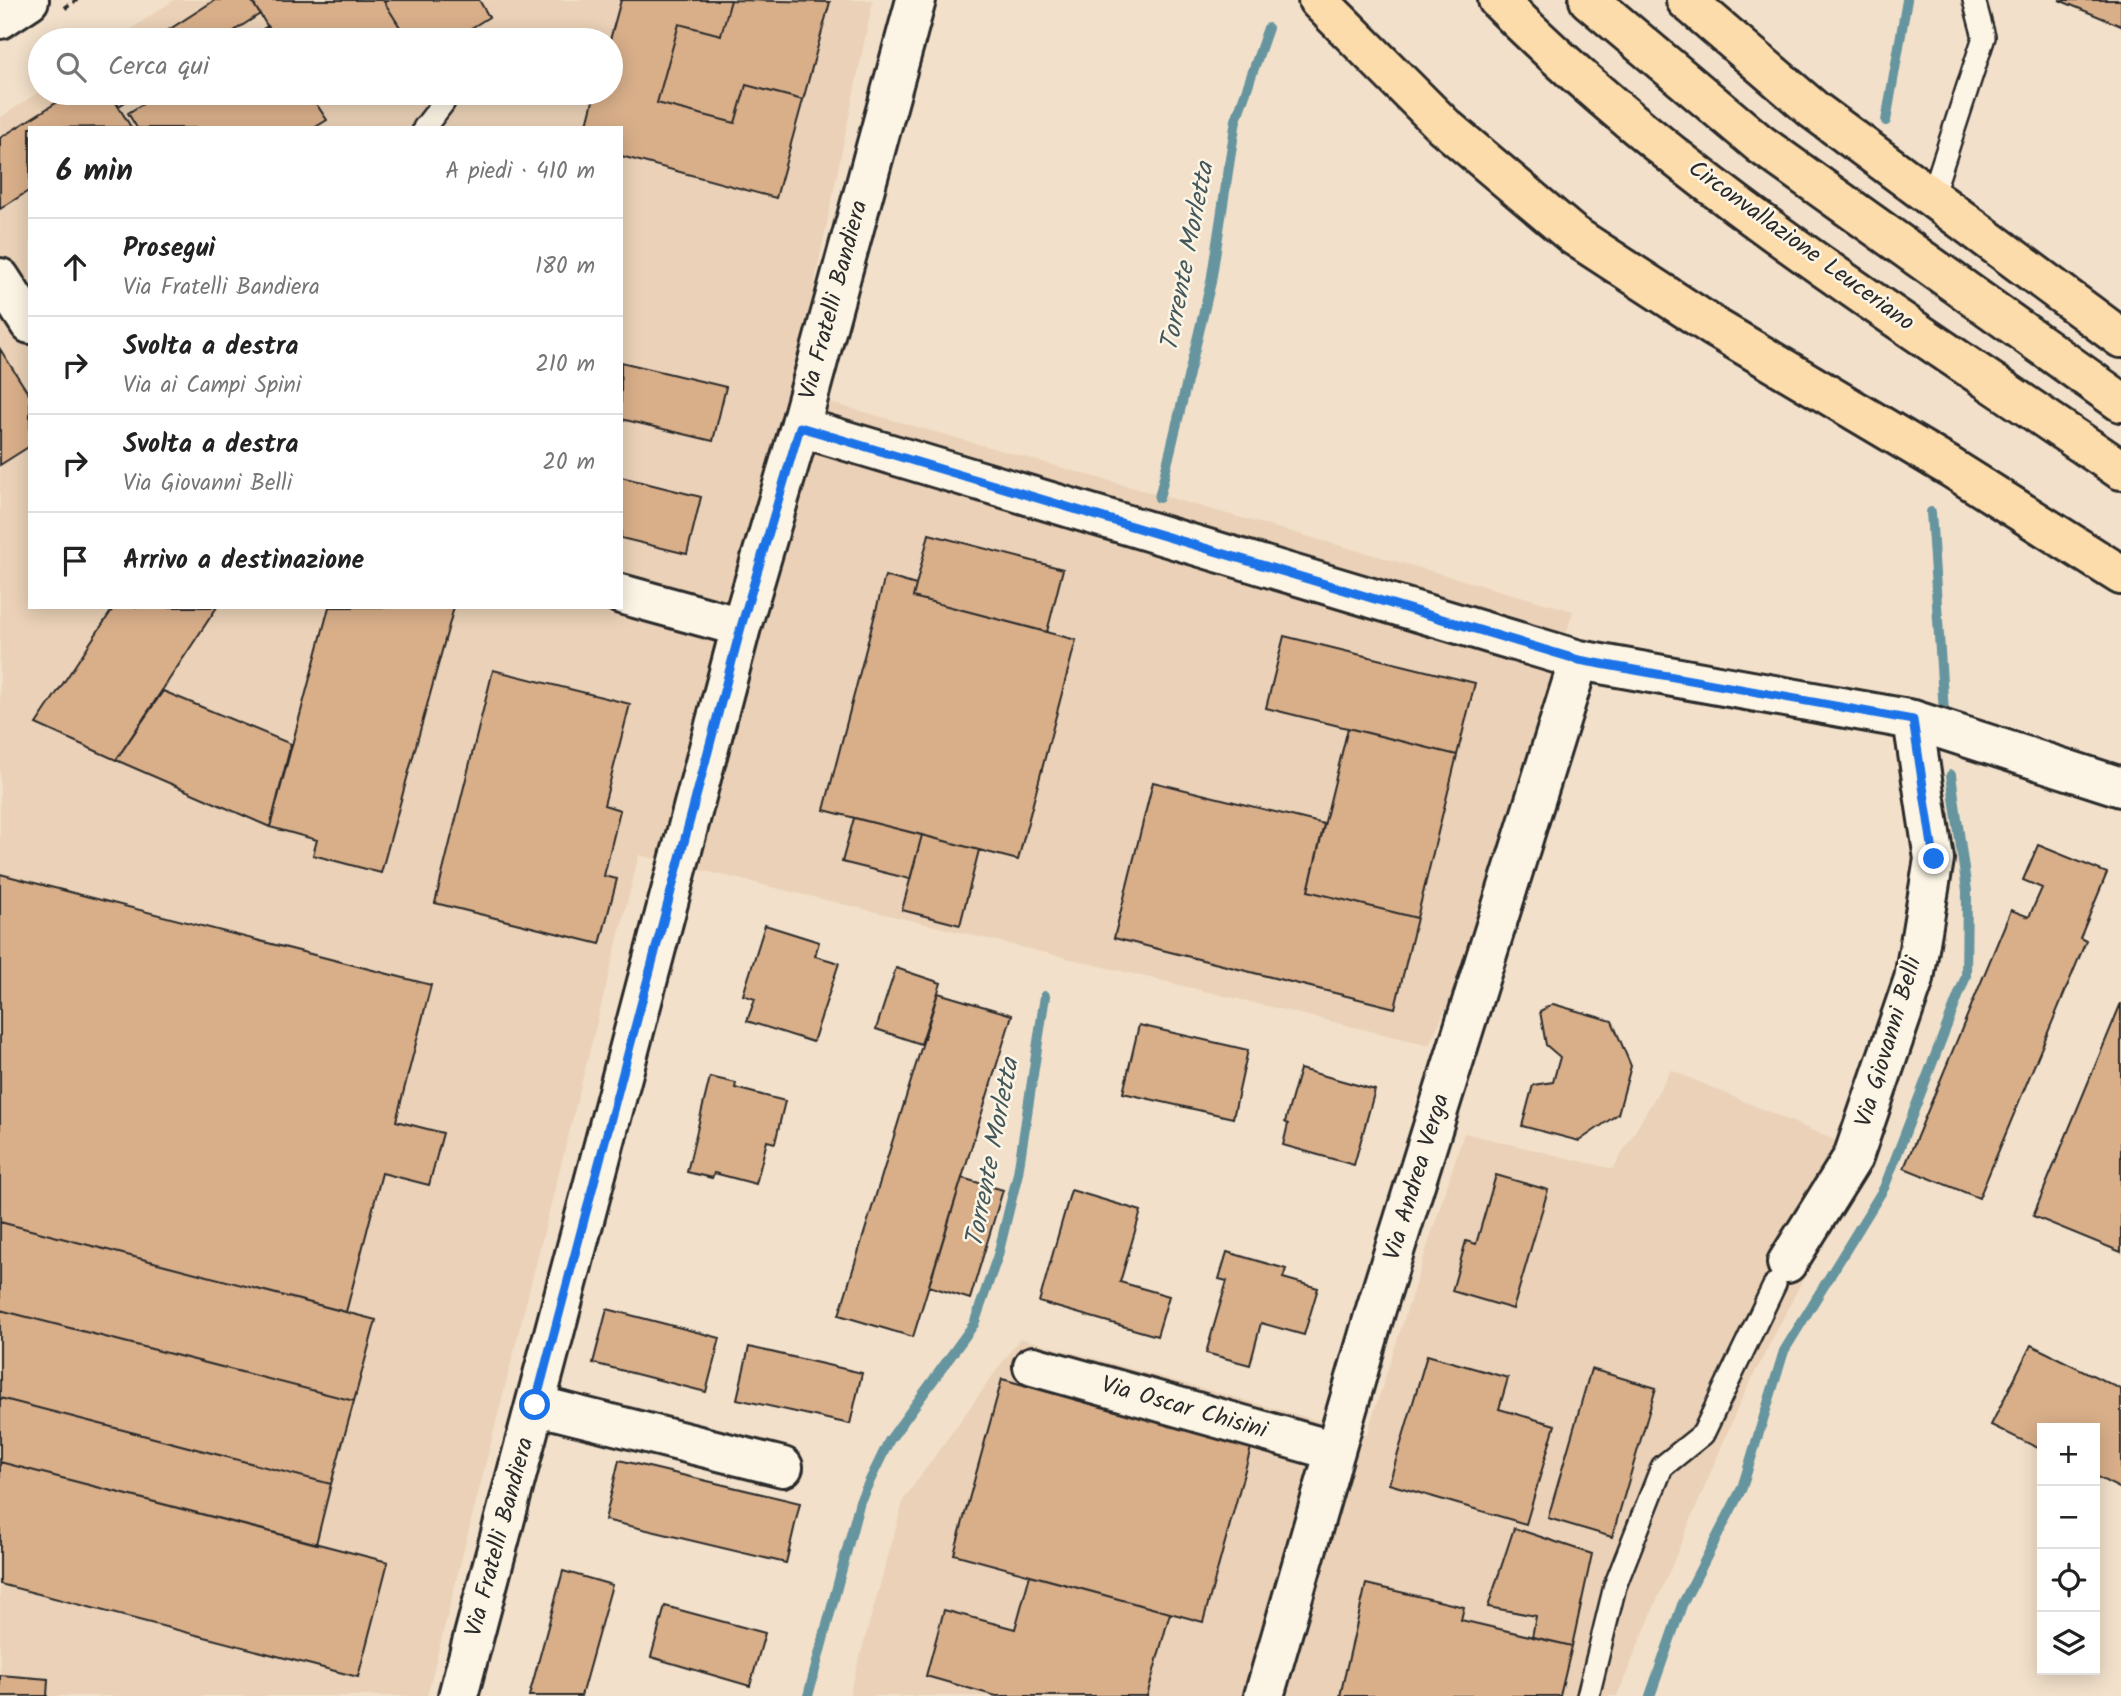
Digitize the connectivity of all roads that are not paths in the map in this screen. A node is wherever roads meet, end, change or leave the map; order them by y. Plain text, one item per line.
1 (29, 0) edge
2 (916, 0) edge
3 (1318, 0) edge
4 (1497, 0) edge
5 (1589, 0) edge
6 (1686, 0) edge
7 (1974, 0) edge
8 (0, 19) edge
9 (442, 105) edge
10 (426, 126) edge
11 (1940, 202) junction
12 (0, 278) edge
13 (28, 321) edge
14 (2121, 338) edge
15 (2121, 402) edge
16 (800, 427) junction
17 (2121, 470) edge
18 (2121, 575) edge
19 (623, 595) edge
20 (741, 627) junction
21 (1579, 660) junction
22 (1913, 720) junction
23 (2121, 788) edge
24 (1781, 1273) joint
25 (1033, 1366) dead end
26 (535, 1405) junction
27 (1335, 1451) junction
28 (783, 1467) dead end
29 (458, 1696) edge
30 (1264, 1696) edge
31 (1588, 1696) edge

1 - 8 street
2 - 16 street, Via Fratelli Bandiera
3 - 18 highway
4 - 17 highway, Circonvallazione Leuceriano
5 - 15 highway
6 - 11 highway
7 - 11 lane
9 - 10 lane
11 - 14 highway
12 - 13 street
16 - 20 street, Via Fratelli Bandiera
16 - 21 street
19 - 20 street
20 - 26 street, Via Fratelli Bandiera
21 - 22 street
21 - 27 street, Via Andrea Verga
22 - 23 street
22 - 24 street, Via Giovanni Belli
24 - 31 lane, Via Giovanni Belli
25 - 27 street, Via Oscar Chisini
26 - 28 street
26 - 29 street, Via Fratelli Bandiera
27 - 30 street, Via Andrea Verga

